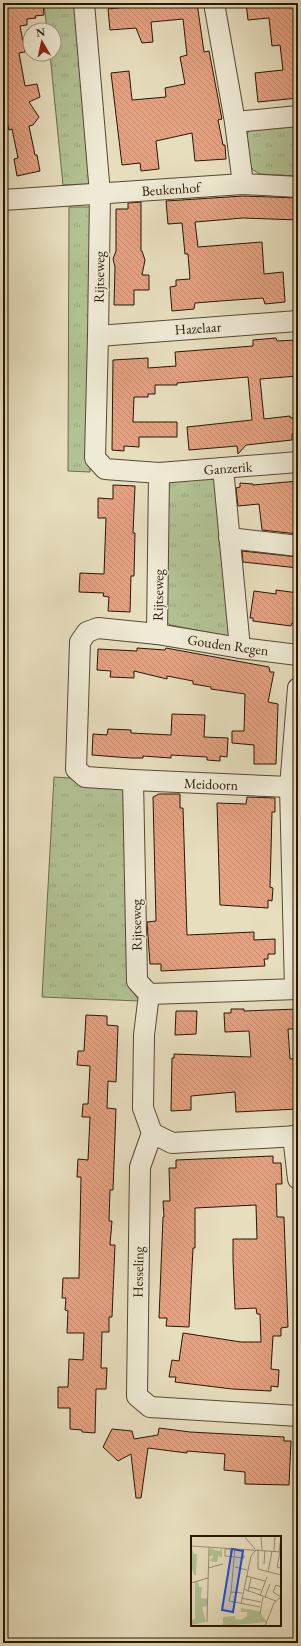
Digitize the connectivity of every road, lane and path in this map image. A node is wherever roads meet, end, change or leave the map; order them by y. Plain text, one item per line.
1 (84, 3) edge
2 (214, 3) edge
3 (298, 116) edge
4 (236, 122) junction
5 (243, 184) junction
6 (298, 187) edge
7 (100, 194) junction
8 (3, 200) edge
9 (298, 321) edge
10 (98, 336) junction
11 (298, 462) edge
12 (223, 468) junction
13 (159, 473) junction
14 (229, 538) junction
15 (298, 546) edge
16 (157, 634) junction
17 (240, 648) junction
18 (298, 654) edge
19 (298, 688) edge
20 (132, 780) junction
21 (290, 787) junction
22 (297, 989) edge
23 (149, 994) junction
24 (152, 1133) junction
25 (295, 1136) edge
26 (298, 1179) edge
27 (298, 1416) edge

1 - 7 street, Rijtseweg
2 - 4 street
3 - 4 street
4 - 5 street
5 - 6 street, Beukenhof
5 - 7 street, Beukenhof
7 - 8 street, Beukenhof
7 - 10 street, Rijtseweg
9 - 10 street, Hazelaar
10 - 13 street, Rijtseweg
11 - 12 street, Ganzerik
12 - 13 street, Ganzerik
12 - 14 street
13 - 16 street, Rijtseweg
14 - 15 street
14 - 17 street
16 - 17 street, Gouden Regen
16 - 20 street, Rijtseweg
17 - 18 street, Gouden Regen
19 - 21 street
20 - 21 street, Meidoorn
20 - 23 street, Rijtseweg
21 - 22 street
22 - 23 street
23 - 24 street
24 - 25 street
24 - 27 street, Hesseling
25 - 26 street

